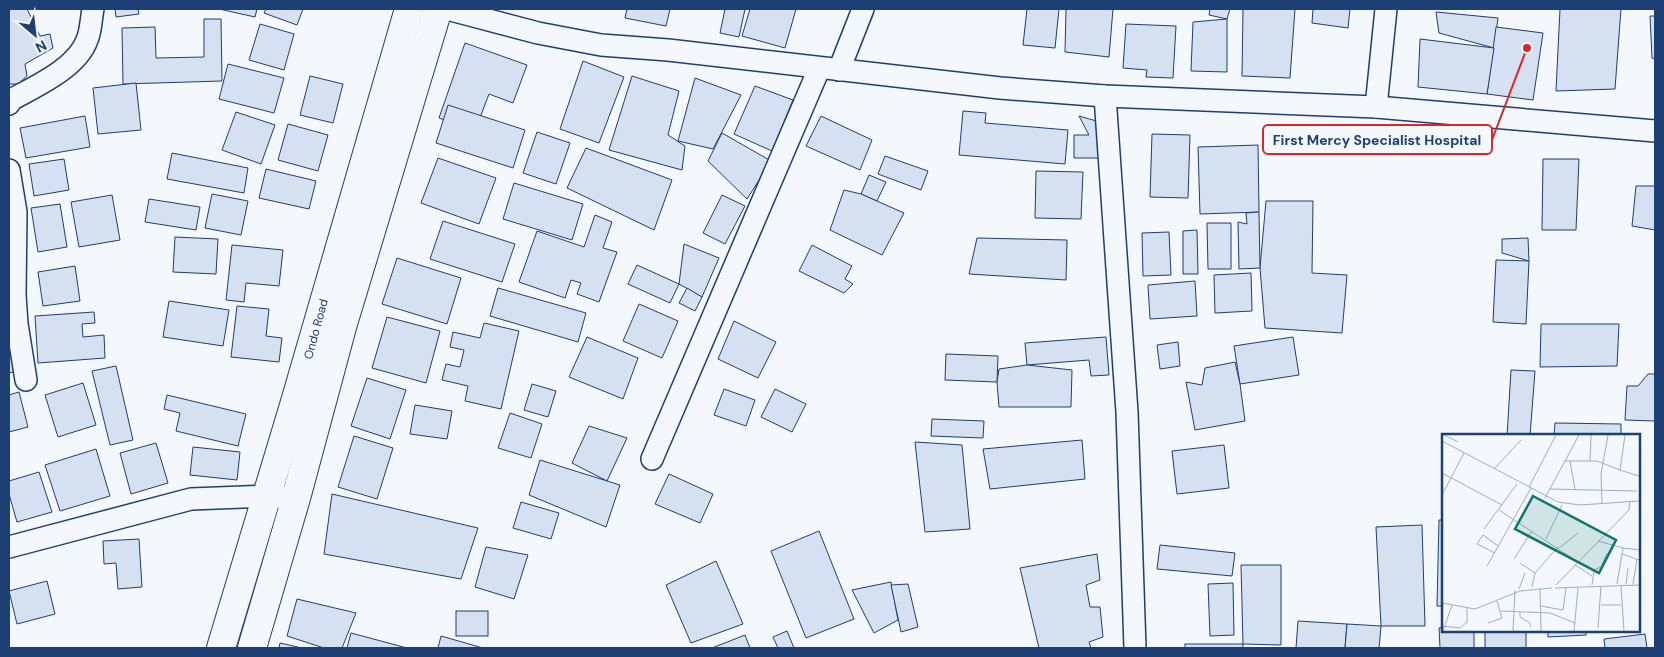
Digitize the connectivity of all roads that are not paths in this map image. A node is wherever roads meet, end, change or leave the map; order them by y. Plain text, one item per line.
1 (93, 9) edge
2 (409, 9) edge
3 (438, 9) edge
4 (447, 9) edge
5 (863, 9) edge
6 (1386, 9) edge
7 (829, 70) junction
8 (1106, 96) junction
9 (9, 104) edge
10 (1376, 107) junction
11 (1655, 131) edge
12 (9, 170) edge
13 (26, 380) dead end
14 (652, 459) dead end
15 (266, 496) junction
16 (296, 498) junction
17 (9, 547) edge
18 (221, 648) edge
19 (252, 648) edge
20 (1135, 648) edge

1 - 9 street
2 - 15 main road, Ondo Road
3 - 16 main road, Ondo Road
4 - 7 street
5 - 7 street
6 - 10 street
7 - 8 street
7 - 14 street
8 - 10 street
8 - 20 street
10 - 11 street
12 - 13 street
15 - 16 street
15 - 17 street
15 - 18 main road, Ondo Road
16 - 19 main road, Ondo Road

